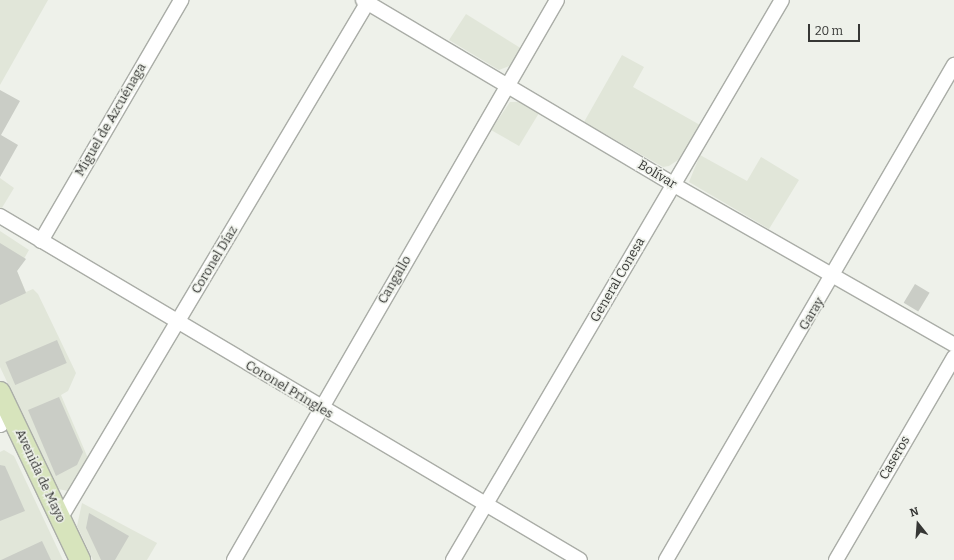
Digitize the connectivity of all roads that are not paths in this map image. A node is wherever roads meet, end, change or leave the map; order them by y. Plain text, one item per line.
1 (181, 0) edge
2 (557, 0) edge
3 (782, 0) edge
4 (367, 1) edge
5 (954, 65) edge
6 (507, 86) junction
7 (674, 185) junction
8 (0, 216) edge
9 (41, 240) junction
10 (833, 277) junction
11 (177, 323) junction
12 (954, 345) edge
13 (954, 357) edge
14 (2, 408) edge
15 (320, 408) junction
16 (486, 504) junction
17 (60, 519) junction
18 (80, 560) edge
19 (234, 560) edge
20 (453, 560) edge
21 (580, 560) edge
22 (666, 560) edge
23 (836, 560) edge

1 - 9 street, Miguel de Azcuénaga
2 - 6 street, Cangallo
3 - 7 street, General Conesa
4 - 6 street, Bolívar
4 - 11 street, Coronel Díaz
5 - 10 street, Garay
6 - 7 street, Bolívar
6 - 15 street, Cangallo
7 - 10 street, Bolívar
7 - 16 street, General Conesa
8 - 9 street, Coronel Pringles
9 - 11 street, Coronel Pringles
10 - 12 street, Bolívar
10 - 22 street, Garay
11 - 15 street, Coronel Pringles
11 - 17 street, Coronel Díaz
13 - 23 street, Caseros
14 - 17 main road, Avenida de Mayo
15 - 16 street, Coronel Pringles
15 - 19 street, Cangallo
16 - 20 street, General Conesa
16 - 21 street, Coronel Pringles
17 - 18 main road, Avenida de Mayo

